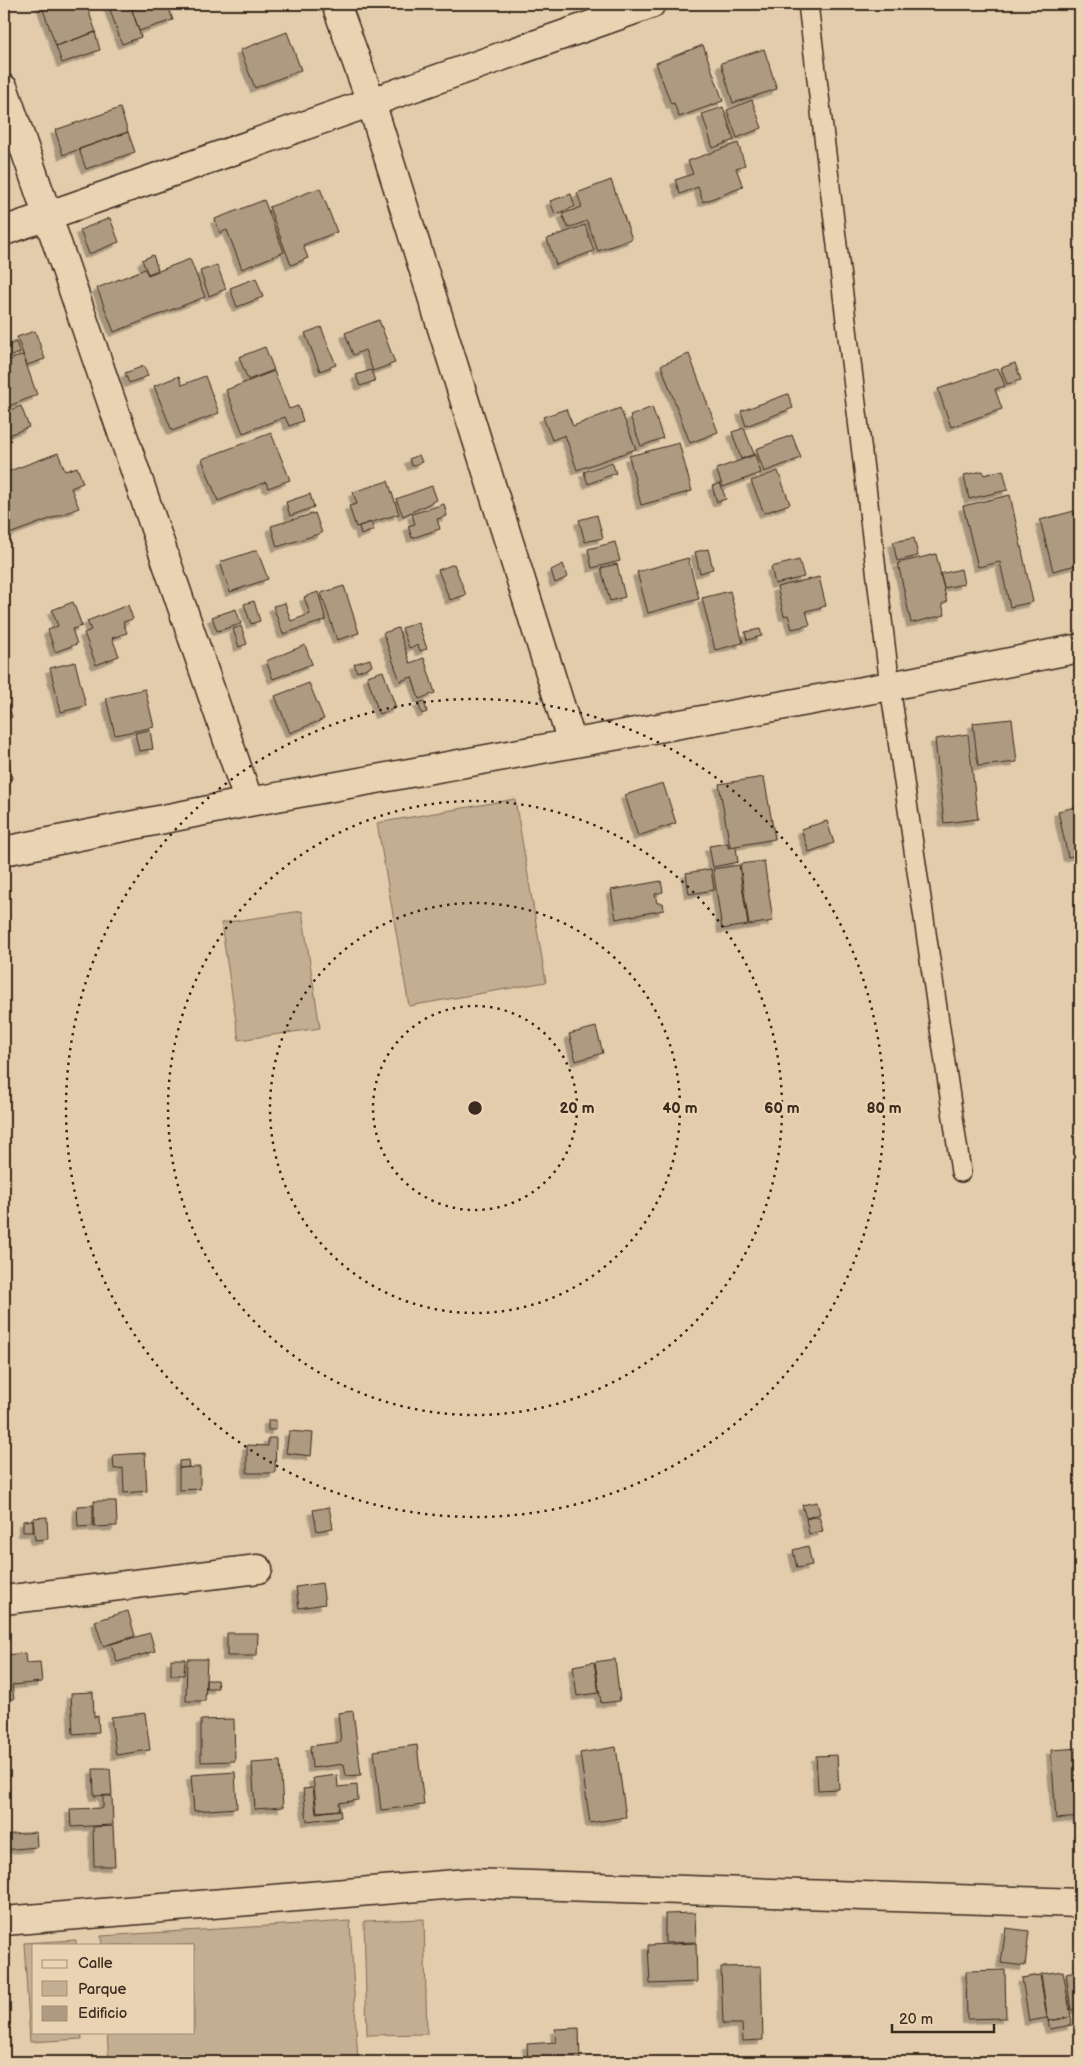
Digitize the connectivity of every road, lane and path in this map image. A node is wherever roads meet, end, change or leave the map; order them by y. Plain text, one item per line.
1 (336, 4) edge
2 (651, 4) edge
3 (808, 4) edge
4 (4, 89) edge
5 (371, 102) junction
6 (48, 215) junction
7 (4, 230) edge
8 (1080, 648) edge
9 (890, 686) junction
10 (572, 743) junction
11 (249, 802) junction
12 (4, 851) edge
13 (960, 1172) dead end
14 (258, 1569) dead end
15 (4, 1600) edge
16 (1080, 1903) edge
17 (4, 1920) edge

1 - 5 street
2 - 5 street
3 - 9 lane
4 - 6 street
5 - 6 street
5 - 10 street
6 - 7 street
6 - 11 street
8 - 9 street
9 - 10 street
9 - 13 lane
10 - 11 street
11 - 12 street
14 - 15 street
16 - 17 street

